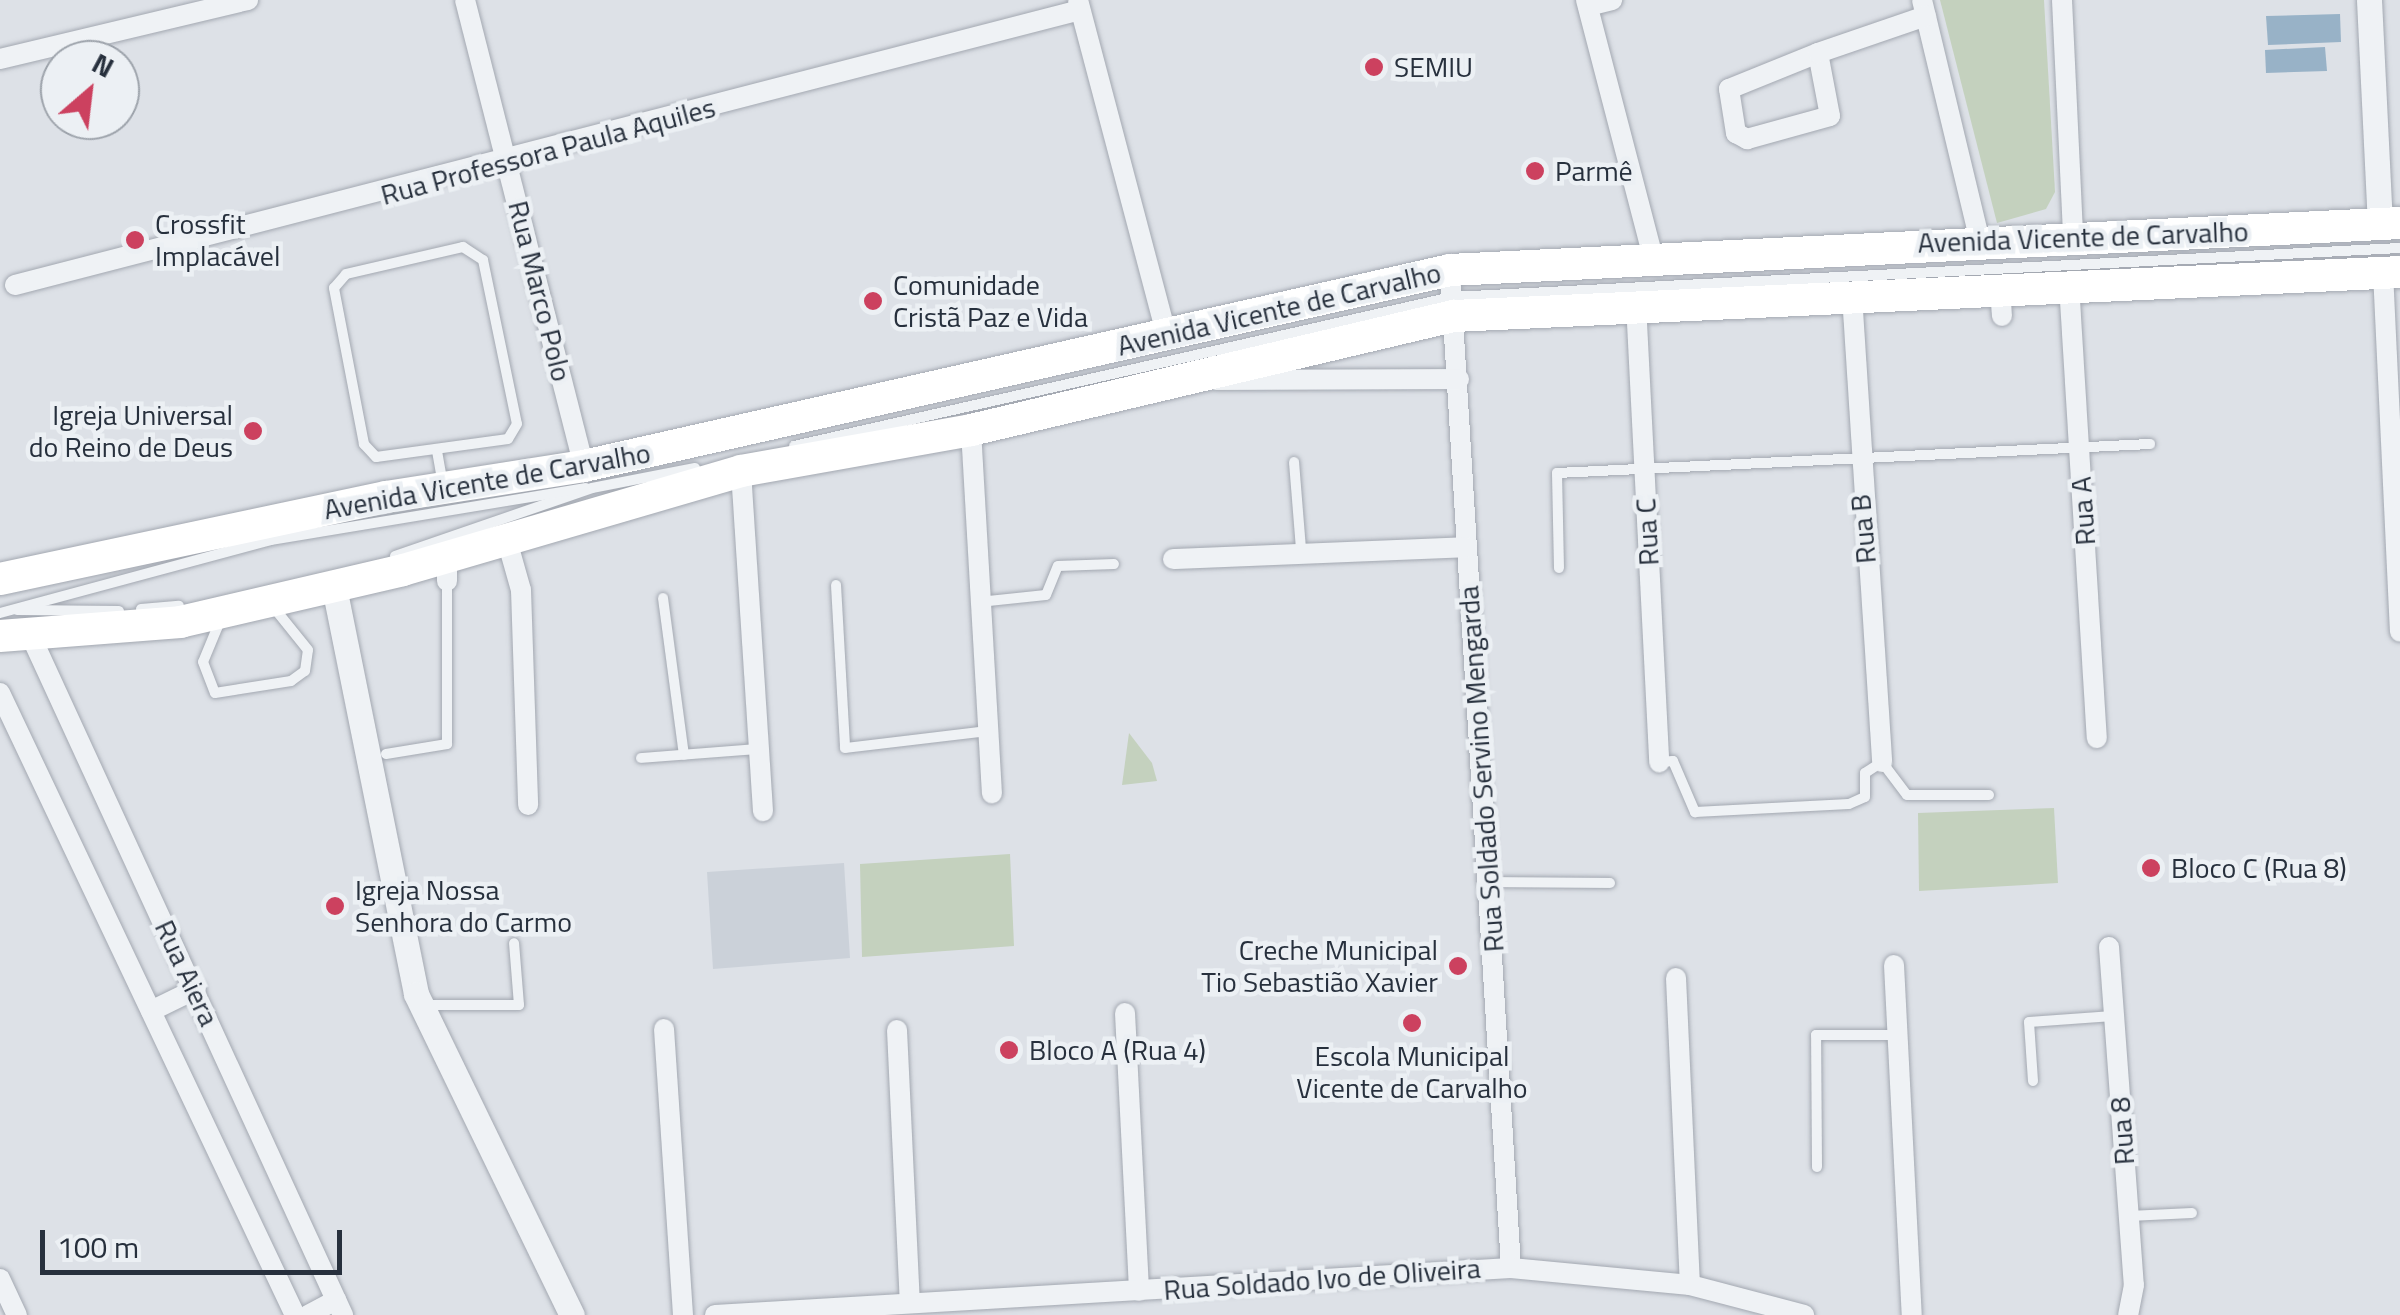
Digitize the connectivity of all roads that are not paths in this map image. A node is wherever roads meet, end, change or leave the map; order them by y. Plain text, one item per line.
1 (248, 0) edge
2 (465, 0) edge
3 (1612, 0) edge
4 (2062, 0) edge
5 (2369, 0) edge
6 (1587, 3) edge
7 (1079, 5) edge
8 (1924, 8) edge
9 (1818, 53) junction
10 (0, 59) edge
11 (509, 163) junction
12 (2072, 235) junction
13 (1980, 241) junction
14 (2392, 248) edge
15 (1652, 254) junction
16 (2068, 284) junction
17 (7, 285) edge
18 (1452, 294) junction
19 (1852, 295) junction
20 (1636, 303) junction
21 (1166, 334) junction
22 (1196, 376) junction
23 (1458, 379) junction
24 (970, 430) junction
25 (2150, 444) dead end
26 (437, 451) junction
27 (2079, 451) junction
28 (1858, 456) junction
29 (1294, 462) dead end
30 (1644, 466) junction
31 (741, 471) junction
32 (588, 478) junction
33 (444, 488) junction
34 (506, 537) junction
35 (1467, 547) junction
36 (1301, 549) junction
37 (1173, 559) dead end
38 (1114, 564) dead end
39 (447, 568) junction
40 (1559, 568) dead end
41 (0, 579) edge
42 (836, 586) dead end
43 (334, 587) junction
44 (663, 598) dead end
45 (269, 602) junction
46 (979, 602) junction
47 (0, 612) edge
48 (225, 612) junction
49 (15, 626) edge
50 (2400, 632) edge
51 (0, 694) edge
52 (987, 731) junction
53 (2097, 738) dead end
54 (760, 749) junction
55 (684, 754) junction
56 (376, 755) junction
57 (641, 758) dead end
58 (1659, 762) joint
59 (1882, 762) junction
60 (992, 793) dead end
61 (1989, 796) dead end
62 (528, 805) dead end
63 (763, 810) dead end
64 (1488, 882) junction
65 (1610, 882) dead end
66 (514, 943) dead end
67 (2110, 947) dead end
68 (1894, 965) dead end
69 (1676, 978) dead end
70 (196, 990) junction
71 (420, 1006) junction
72 (151, 1012) junction
73 (1125, 1013) dead end
74 (2113, 1016) junction
75 (664, 1029) dead end
76 (897, 1030) dead end
77 (1896, 1035) junction
78 (2032, 1081) dead end
79 (1817, 1167) dead end
80 (2192, 1213) dead end
81 (2128, 1216) junction
82 (1511, 1268) junction
83 (0, 1279) edge
84 (1690, 1285) junction
85 (1140, 1291) junction
86 (910, 1303) junction
87 (339, 1308) edge
88 (17, 1315) edge
89 (295, 1315) edge
90 (308, 1315) edge
91 (572, 1315) edge
92 (683, 1315) edge
93 (715, 1315) edge
94 (1804, 1315) edge
95 (1912, 1315) edge
96 (2128, 1315) edge

1 - 10 street
2 - 11 street, Rua Marco Polo
3 - 6 street
4 - 12 street
5 - 14 street
6 - 15 street
7 - 11 street, Rua Professora Paula Aquiles
7 - 21 street
8 - 9 street
8 - 13 street
9 - 9 street
11 - 17 street, Rua Professora Paula Aquiles
11 - 32 street, Rua Marco Polo
12 - 13 main road, Avenida Vicente de Carvalho
12 - 14 main road, Avenida Vicente de Carvalho
13 - 15 main road, Avenida Vicente de Carvalho
14 - 16 main road, Avenida Vicente de Carvalho
14 - 18 lane
14 - 50 street
15 - 18 main road, Avenida Vicente de Carvalho
16 - 19 main road, Avenida Vicente de Carvalho
16 - 27 street, Rua A
18 - 20 main road, Avenida Vicente de Carvalho
18 - 21 main road, Avenida Vicente de Carvalho
18 - 22 main road, Avenida Vicente de Carvalho
18 - 23 street, Rua Soldado Servino Mengarda
18 - 32 lane
19 - 20 main road, Avenida Vicente de Carvalho
19 - 28 street, Rua B
20 - 30 street, Rua C
21 - 32 main road, Avenida Vicente de Carvalho
22 - 23 street, Avenida Vicente de Carvalho
22 - 24 main road, Avenida Vicente de Carvalho
23 - 35 street, Rua Soldado Servino Mengarda
24 - 31 main road, Avenida Vicente de Carvalho
24 - 46 street
25 - 27 lane
26 - 26 lane
26 - 33 lane
27 - 28 lane
27 - 53 street, Rua A
28 - 30 lane
28 - 59 street, Rua B
29 - 36 lane
30 - 40 lane
30 - 58 street, Rua C
31 - 34 main road, Avenida Vicente de Carvalho
31 - 54 street
32 - 33 main road, Avenida Vicente de Carvalho
32 - 49 lane
32 - 49 lane
33 - 41 main road, Avenida Vicente de Carvalho
34 - 39 main road, Avenida Vicente de Carvalho
34 - 62 street
35 - 36 street
35 - 64 street, Rua Soldado Servino Mengarda
36 - 37 street
38 - 46 lane
39 - 43 main road, Avenida Vicente de Carvalho
39 - 56 lane
42 - 52 lane
43 - 45 main road, Avenida Vicente de Carvalho
43 - 56 street
44 - 55 lane
45 - 48 main road, Avenida Vicente de Carvalho
45 - 48 lane
46 - 52 street
47 - 49 lane
48 - 49 main road, Avenida Vicente de Carvalho
49 - 70 street, Rua Aiera
51 - 72 street, Rua Aiera
52 - 60 street
54 - 55 lane
54 - 63 street
55 - 57 lane
56 - 71 street
58 - 59 lane
59 - 61 lane
64 - 65 lane
64 - 82 street, Rua Soldado Servino Mengarda
66 - 71 lane
67 - 74 street, Rua 8
68 - 77 street
69 - 84 street
70 - 72 street
70 - 87 street, Rua Aiera
71 - 91 street
72 - 89 street, Rua Aiera
73 - 85 street
74 - 78 lane
74 - 81 street, Rua 8
75 - 92 street
76 - 86 street
77 - 79 lane
77 - 95 street
80 - 81 lane
81 - 96 street, Rua 8
82 - 84 street, Rua Soldado Ivo de Oliveira
82 - 85 street, Rua Soldado Ivo de Oliveira
83 - 88 street
84 - 94 street, Rua Soldado Ivo de Oliveira
85 - 86 street, Rua Soldado Ivo de Oliveira
86 - 93 street, Rua Soldado Ivo de Oliveira
87 - 90 street

